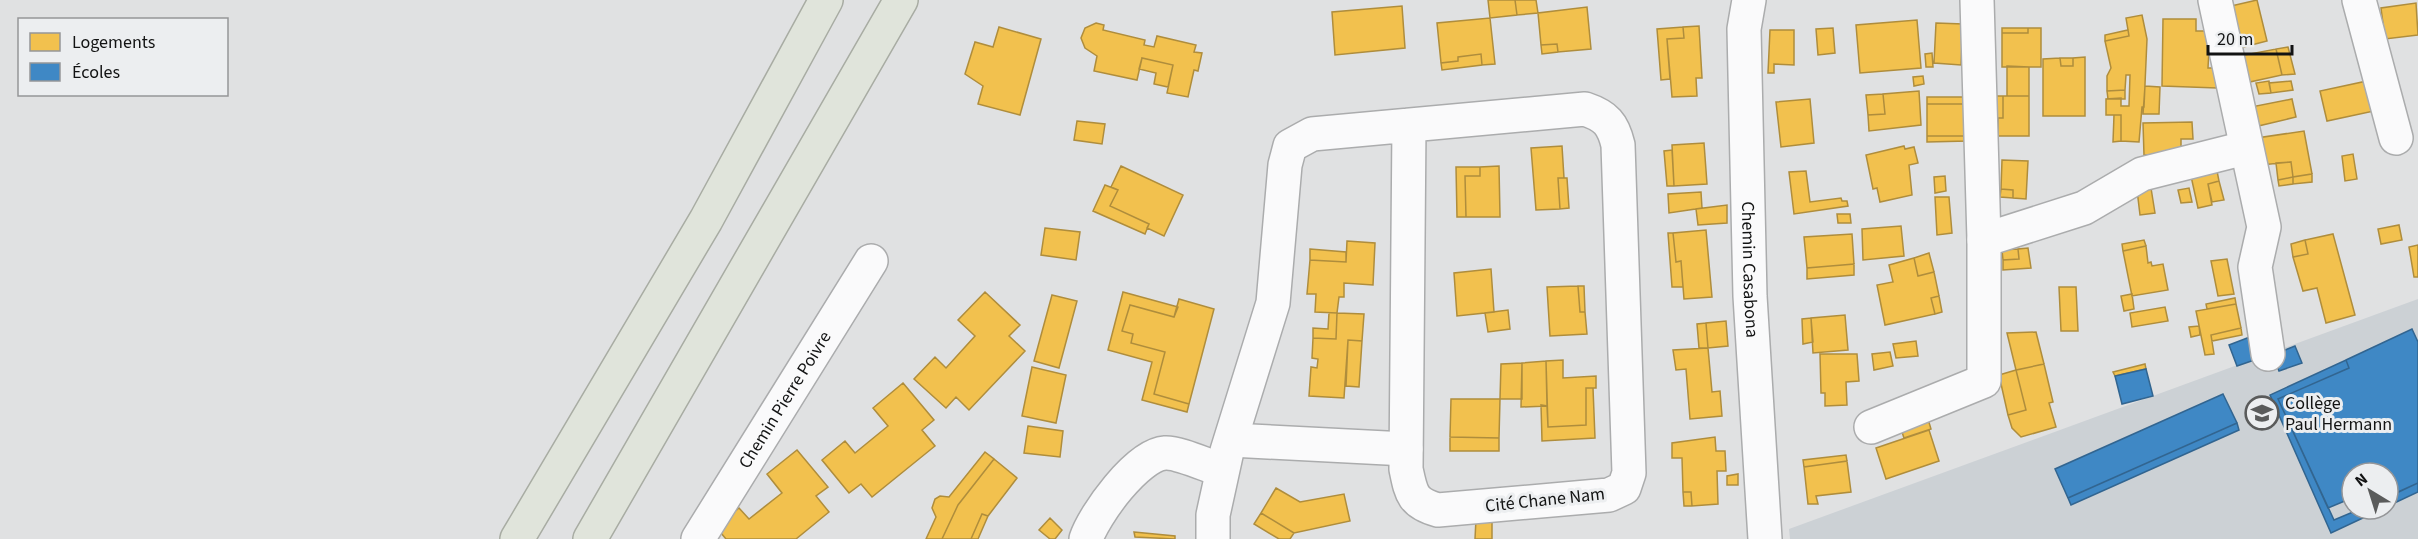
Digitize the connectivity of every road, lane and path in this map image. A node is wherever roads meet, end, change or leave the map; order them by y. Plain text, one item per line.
1 (826, 0) edge
2 (901, 0) edge
3 (1749, 0) edge
4 (1977, 0) edge
5 (2215, 0) edge
6 (2359, 0) edge
7 (1409, 125) junction
8 (2396, 138) dead end
9 (2245, 148) junction
10 (1984, 240) junction
11 (871, 261) dead end
12 (2268, 354) dead end
13 (1871, 428) dead end
14 (1406, 449) junction
15 (1226, 455) junction
16 (1085, 534) edge
17 (517, 539) edge
18 (590, 539) edge
19 (698, 539) edge
20 (1213, 539) edge
21 (1765, 539) edge

1 - 17 highway
2 - 18 highway
3 - 21 street, Chemin Casabona
4 - 10 street
5 - 9 street
6 - 8 street
7 - 14 street, Cité Chane Nam
7 - 14 street, Cité Chane Nam
7 - 15 street, Cité Chane Nam
9 - 10 street
9 - 12 street
10 - 13 street
11 - 19 street, Chemin Pierre Poivre
14 - 15 street
15 - 16 street
15 - 20 street, Cité Chane Nam

